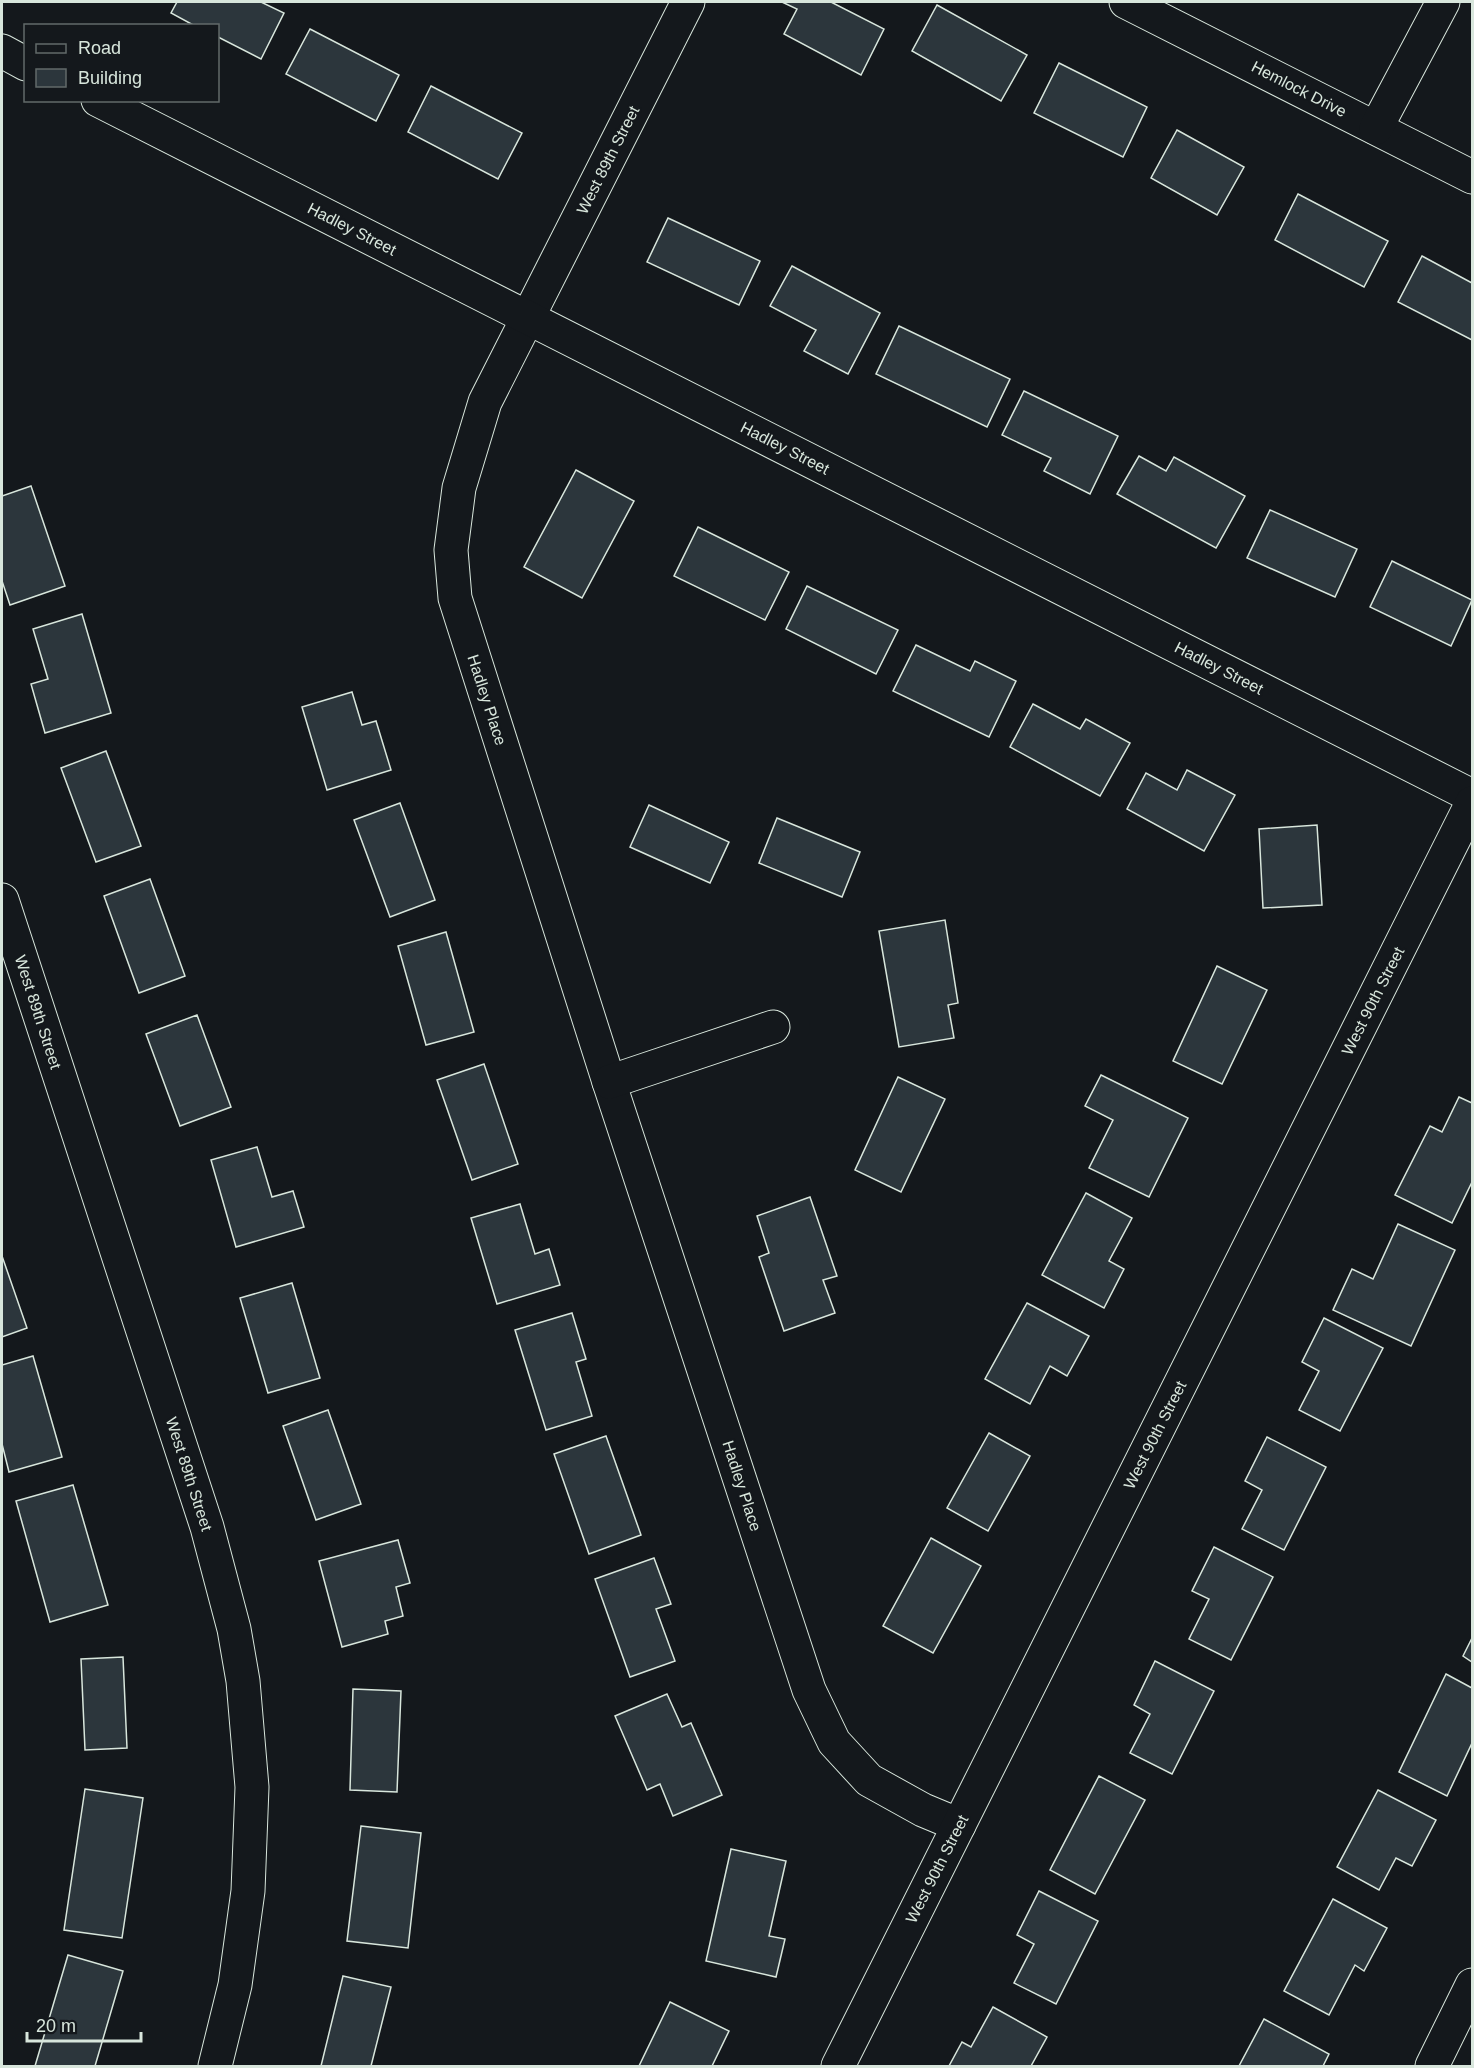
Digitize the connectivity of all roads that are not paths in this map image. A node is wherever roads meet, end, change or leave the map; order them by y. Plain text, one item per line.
1 (688, 2) edge
2 (1126, 2) edge
3 (1443, 2) edge
4 (2, 51) edge
5 (24, 63) edge
6 (102, 102) edge
7 (1376, 128) junction
8 (1473, 177) edge
9 (528, 318) junction
10 (1473, 796) edge
11 (1473, 803) edge
12 (2, 900) edge
13 (773, 1027) dead end
14 (609, 1082) junction
15 (959, 1825) junction
16 (1473, 1985) edge
17 (215, 2067) edge
18 (838, 2067) edge
19 (1431, 2067) edge

1 - 9 street, West 89th Street
2 - 7 street, Hemlock Drive
3 - 7 street
4 - 5 street
6 - 9 street, Hadley Street
7 - 8 street, Hemlock Drive
9 - 10 street, Hadley Street
9 - 14 street, Hadley Place
11 - 15 street, West 90th Street
12 - 17 street, West 89th Street
13 - 14 street
14 - 15 street, Hadley Place
15 - 18 street, West 90th Street
16 - 19 street

